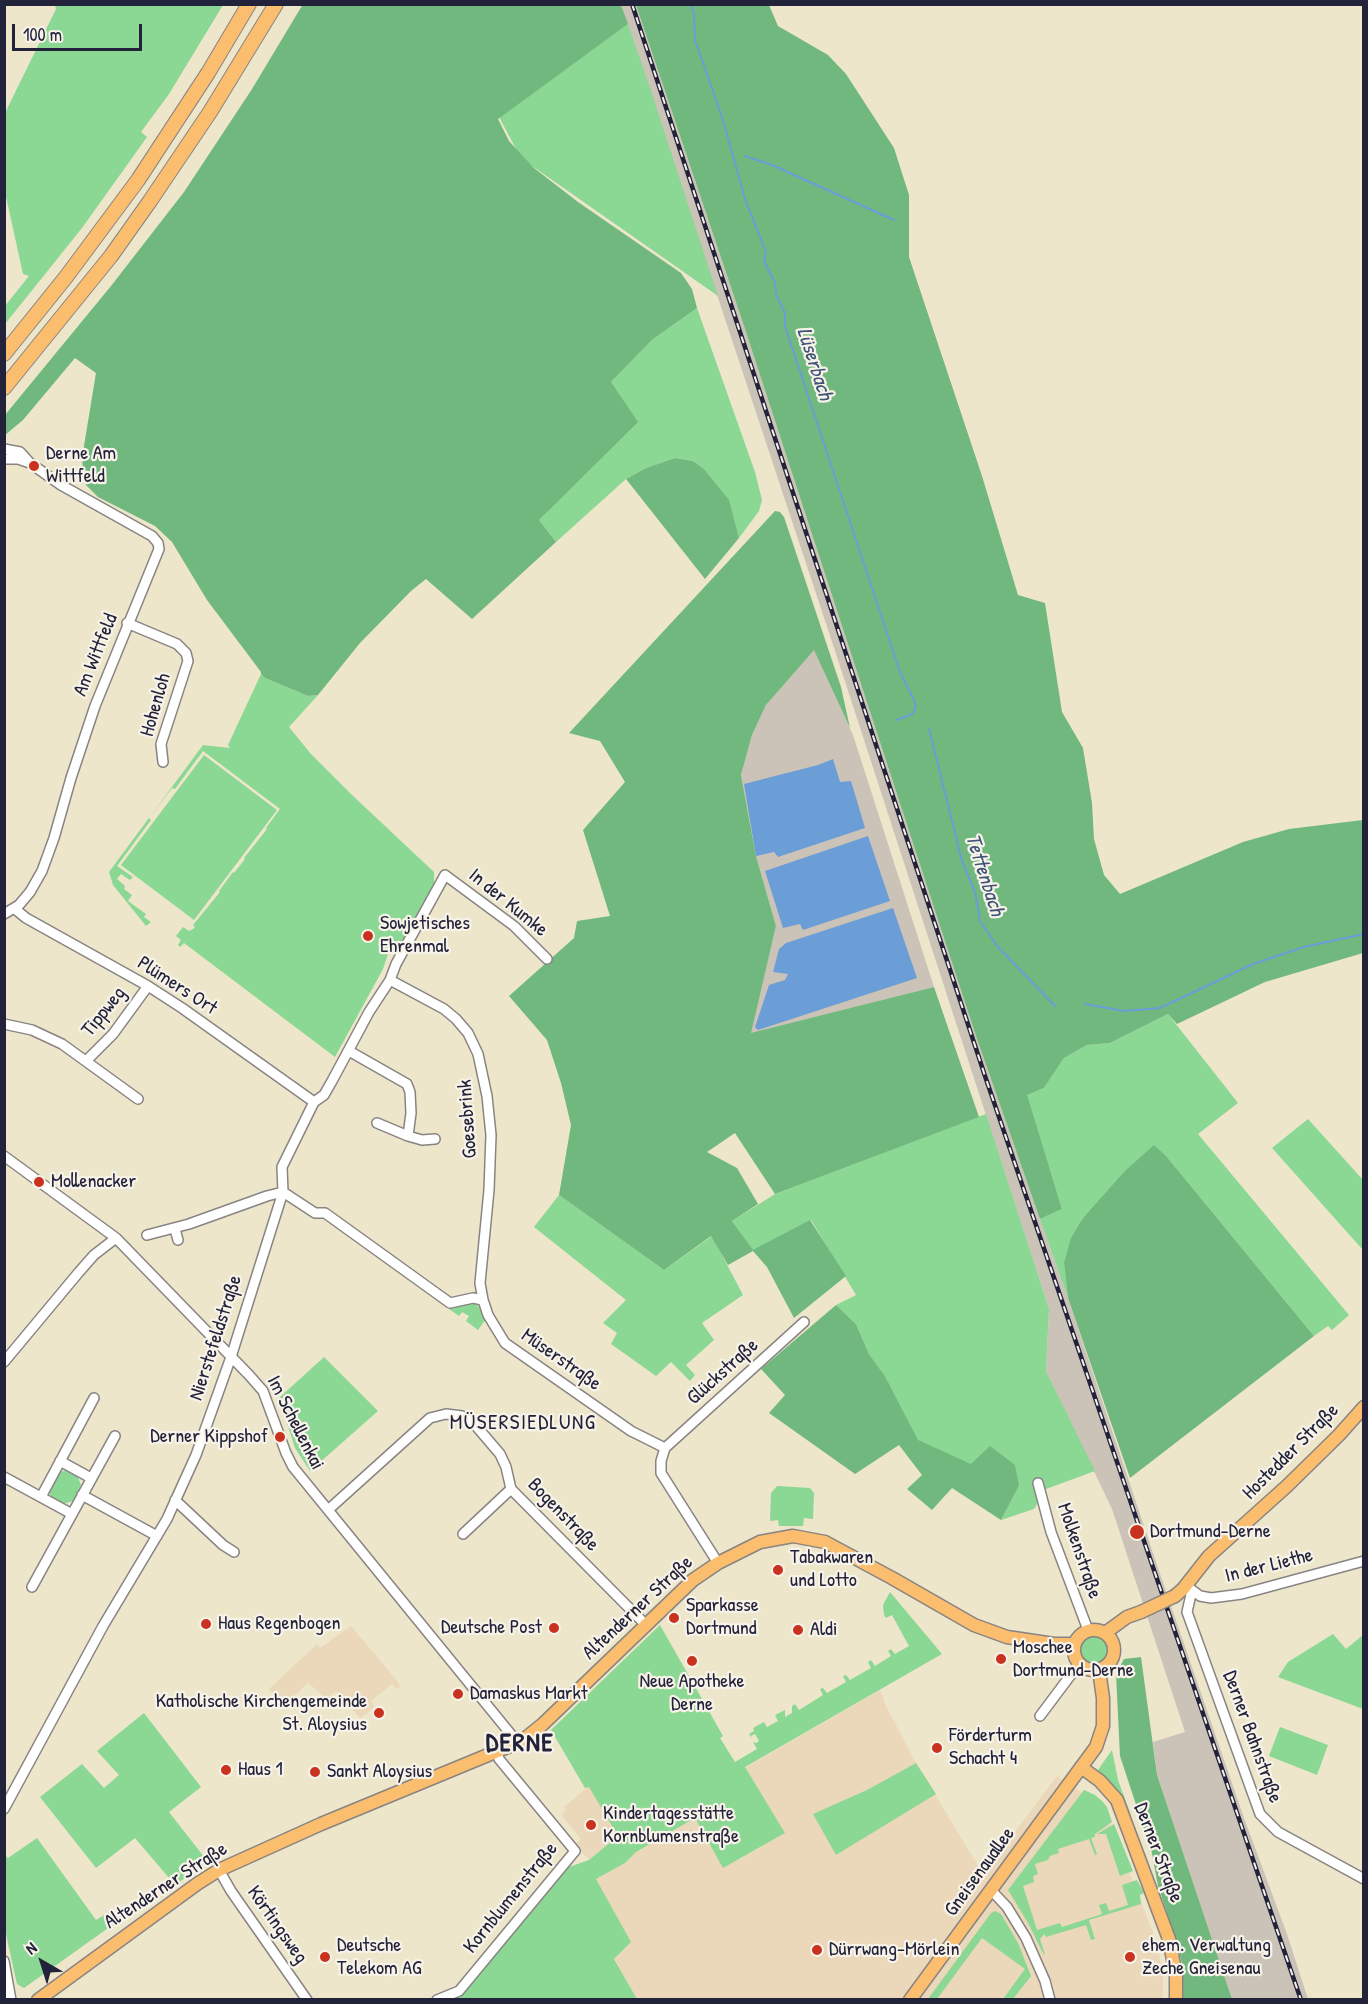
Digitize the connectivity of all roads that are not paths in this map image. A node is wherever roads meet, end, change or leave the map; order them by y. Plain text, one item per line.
1 (249, 4) edge
2 (276, 4) edge
3 (4, 354) edge
4 (4, 388) edge
5 (4, 449) edge
6 (4, 459) edge
7 (30, 463) junction
8 (128, 623) junction
9 (163, 762) dead end
10 (445, 875) joint
11 (15, 909) junction
12 (4, 914) edge
13 (547, 959) dead end
14 (390, 980) junction
15 (148, 986) junction
16 (4, 1024) edge
17 (349, 1051) junction
18 (87, 1060) junction
19 (138, 1099) dead end
20 (314, 1102) junction
21 (377, 1123) dead end
22 (408, 1136) junction
23 (435, 1139) dead end
24 (4, 1156) edge
25 (283, 1192) junction
26 (175, 1229) junction
27 (147, 1234) dead end
28 (116, 1238) junction
29 (178, 1240) dead end
30 (483, 1300) junction
31 (804, 1322) dead end
32 (231, 1356) junction
33 (4, 1362) edge
34 (94, 1398) dead end
35 (1364, 1407) edge
36 (115, 1436) dead end
37 (665, 1448) junction
38 (60, 1461) junction
39 (4, 1477) edge
40 (92, 1478) junction
41 (1038, 1483) dead end
42 (511, 1489) junction
43 (82, 1496) junction
44 (41, 1497) junction
45 (175, 1500) junction
46 (328, 1510) junction
47 (72, 1514) junction
48 (463, 1534) dead end
49 (157, 1536) junction
50 (234, 1552) dead end
51 (1364, 1561) edge
52 (718, 1563) junction
53 (32, 1587) dead end
54 (1189, 1588) junction
55 (646, 1625) junction
56 (1088, 1630) junction
57 (1105, 1633) junction
58 (1074, 1644) junction
59 (1079, 1664) junction
60 (1099, 1670) junction
61 (1040, 1716) dead end
62 (518, 1743) junction
63 (496, 1752) junction
64 (1081, 1767) junction
65 (4, 1809) edge
66 (219, 1870) junction
67 (1364, 1879) edge
68 (991, 1890) junction
69 (4, 1961) edge
70 (11, 2000) edge
71 (38, 2000) edge
72 (307, 2000) edge
73 (437, 2000) edge
74 (910, 2000) edge
75 (1050, 2000) edge
76 (1176, 2000) edge

1 - 3 highway
2 - 4 highway
5 - 7 street, Am Wittfeld
6 - 7 street, Am Wittfeld
7 - 8 street, Am Wittfeld
8 - 9 street, Hohenloh
8 - 11 street, Am Wittfeld
10 - 13 street, In der Kumke
10 - 14 street, Nierstefeldstraße
11 - 12 street, Am Wittfeld
11 - 15 street, Plümers Ort
14 - 17 street, Nierstefeldstraße
14 - 30 street, Goesebrink
15 - 18 street, Tippweg
15 - 20 street, Plümers Ort
16 - 18 street, Tippweg
17 - 20 street, Nierstefeldstraße
17 - 22 street
18 - 19 street, Tippweg
20 - 25 street, Nierstefeldstraße
21 - 22 street
22 - 23 street
24 - 28 street, Im Schellenkai
25 - 26 street
25 - 30 street
25 - 32 street, Nierstefeldstraße
26 - 27 street
26 - 29 street
28 - 32 street, Im Schellenkai
28 - 33 street
30 - 37 street, Müserstraße
31 - 37 street, Glückstraße
32 - 45 street, Nierstefeldstraße
32 - 46 street, Im Schellenkai
34 - 38 street
35 - 54 main road, Hostedder Straße
36 - 40 street
37 - 52 street
38 - 40 street
38 - 44 street
39 - 44 street
40 - 43 street
41 - 56 street, Molkenstraße
42 - 46 street, Bogenstraße
42 - 48 street
42 - 55 street, Bogenstraße
43 - 47 street
43 - 49 street
44 - 47 street
45 - 49 street, Nierstefeldstraße
45 - 50 street
46 - 62 street, Im Schellenkai
47 - 53 street
49 - 65 street, Nierstefeldstraße
51 - 54 street, In der Liethe
52 - 55 main road, Altenderner Straße
52 - 58 main road, Altenderner Straße
54 - 57 main road, Hostedder Straße, bridge
54 - 67 street, Derner Bahnstraße
55 - 62 main road, Altenderner Straße
56 - 57 main road
56 - 58 main road
57 - 60 main road
58 - 59 main road
59 - 60 main road
59 - 61 street
60 - 64 main road
62 - 63 main road, Altenderner Straße
63 - 66 main road, Altenderner Straße
63 - 73 street, Kornblumenstraße
64 - 68 main road, Gneisenauallee
64 - 76 main road, Derner Straße
66 - 71 main road, Altenderner Straße
66 - 72 street, Körtingsweg
68 - 74 main road, Gneisenauallee
68 - 75 street
69 - 70 street

